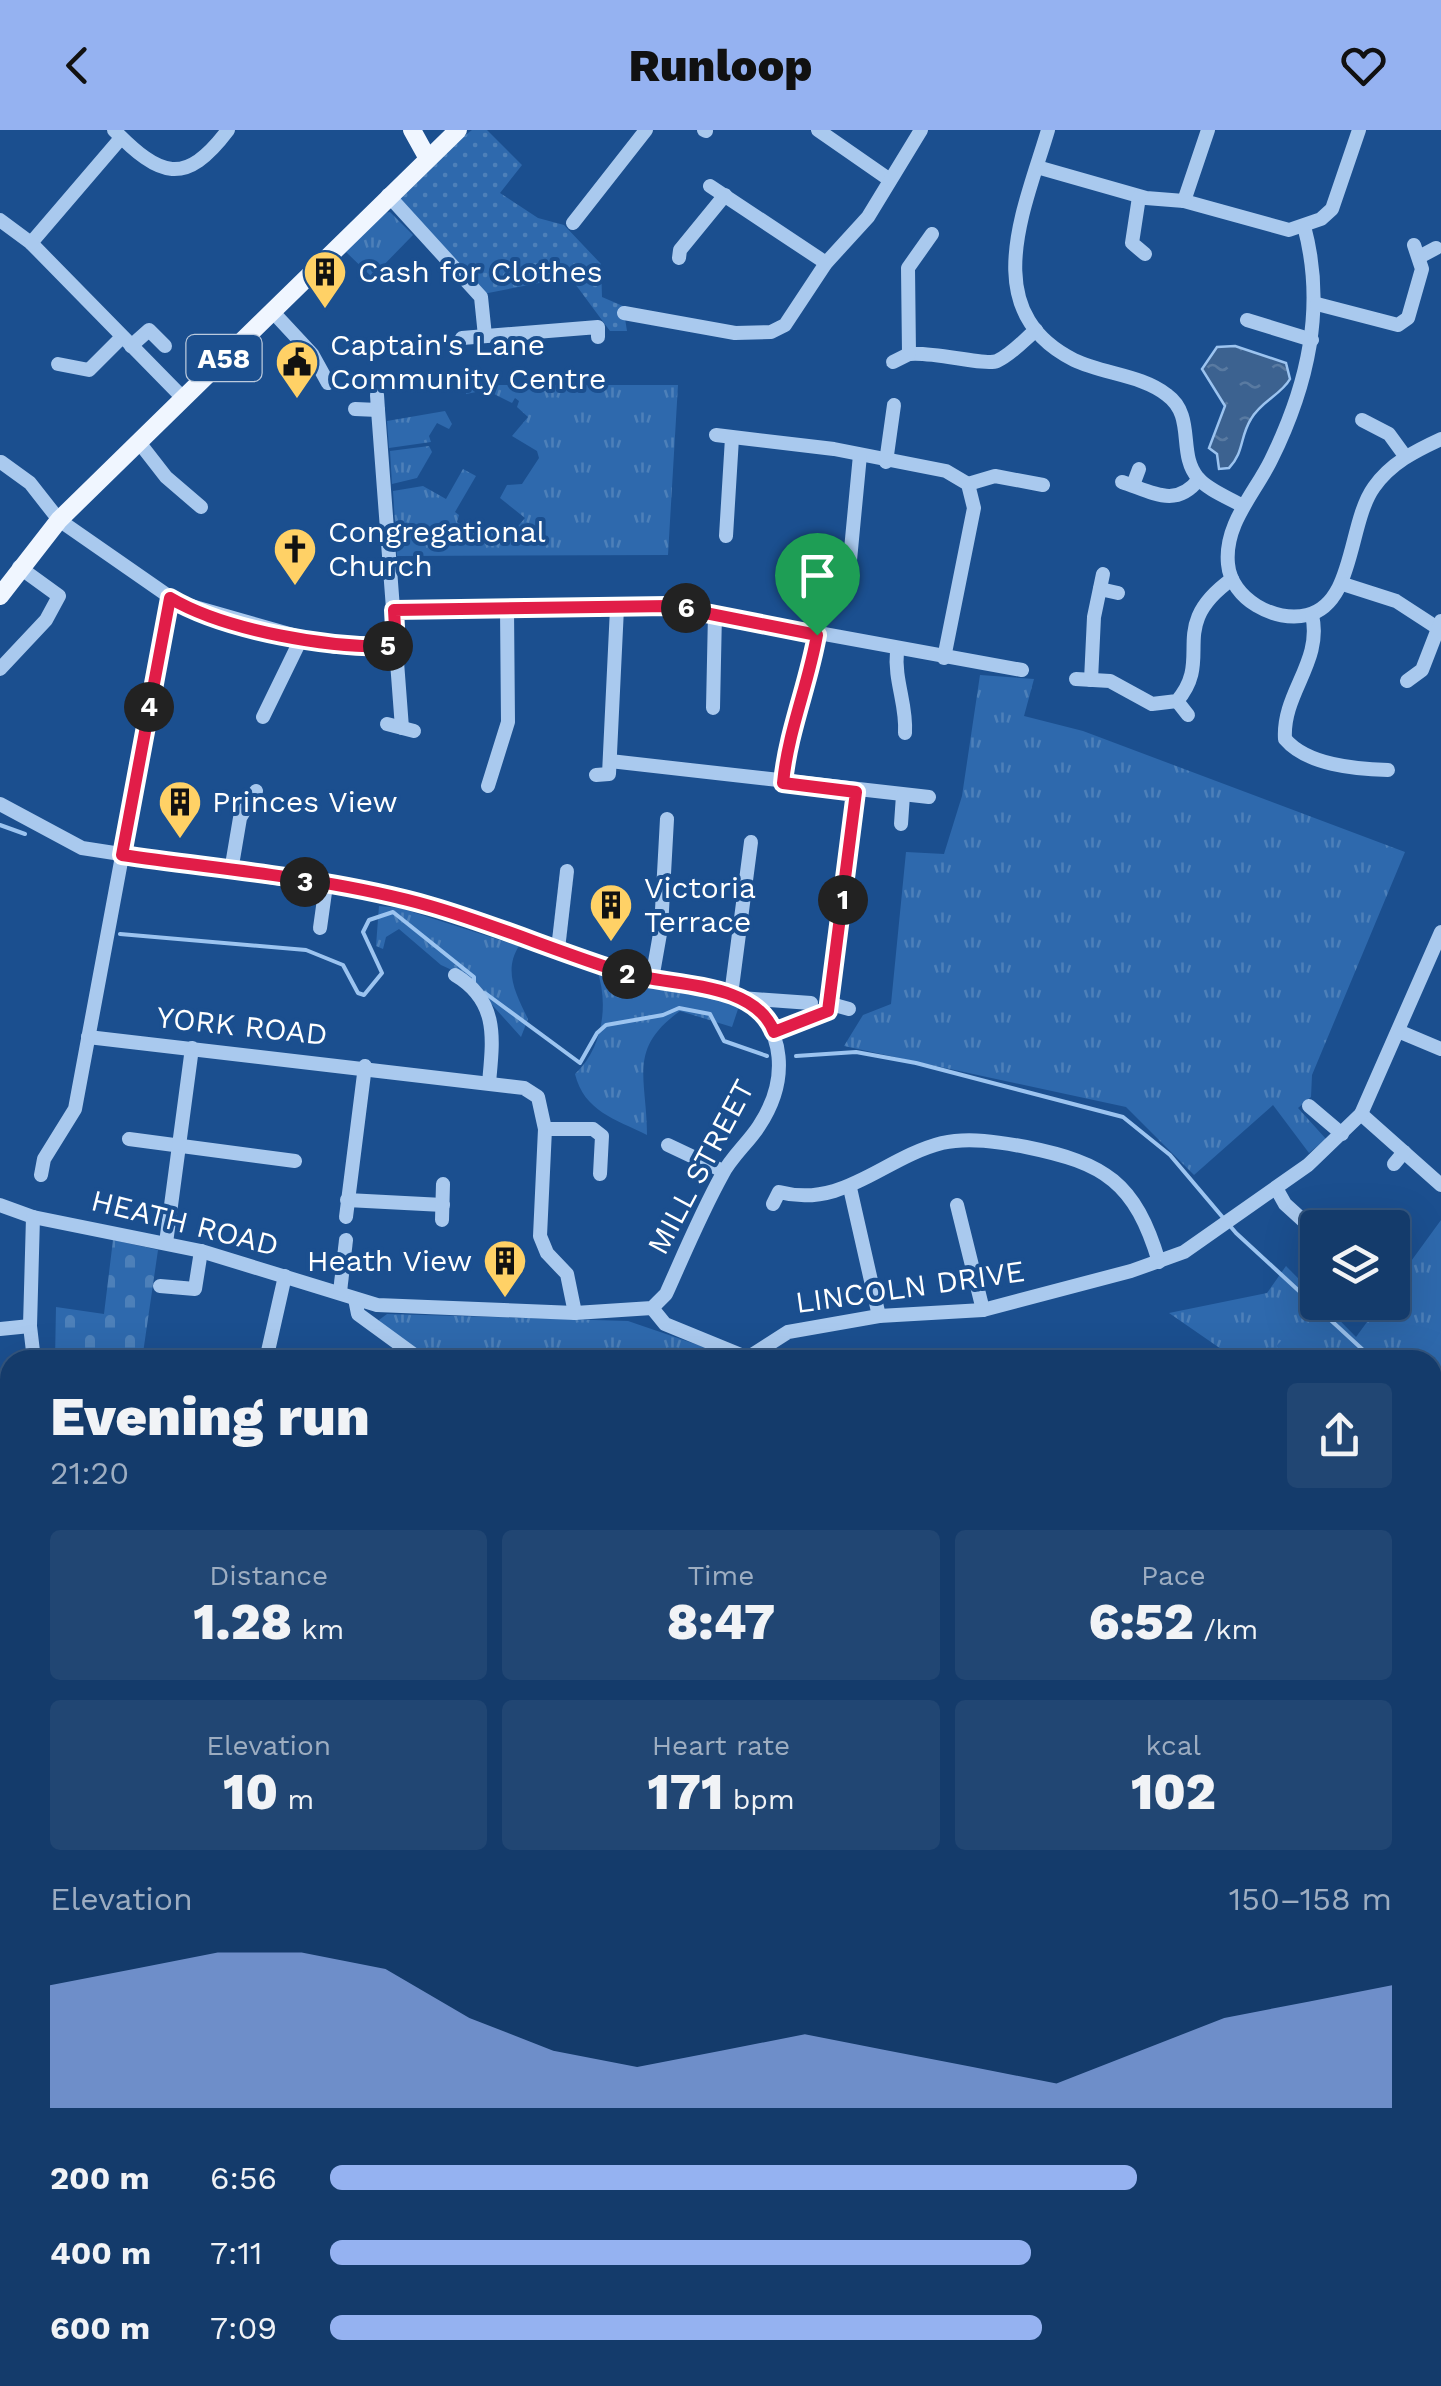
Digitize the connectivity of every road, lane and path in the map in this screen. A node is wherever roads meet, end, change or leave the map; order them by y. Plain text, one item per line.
1 (228, 130) edge
2 (412, 130) edge
3 (458, 130) edge
4 (646, 130) edge
5 (818, 130) edge
6 (920, 130) edge
7 (1048, 130) edge
8 (1360, 130) edge
9 (118, 134) edge
10 (1200, 138) edge
11 (427, 157) junction
12 (1037, 167) junction
13 (890, 180) junction
14 (710, 186) dead end
15 (388, 195) junction
16 (724, 196) junction
17 (1139, 197) junction
18 (568, 198) dead end
19 (1184, 201) junction
20 (0, 220) edge
21 (1304, 226) junction
22 (932, 234) dead end
23 (31, 243) junction
24 (1436, 248) dead end
25 (1145, 254) dead end
26 (679, 258) dead end
27 (826, 262) junction
28 (1317, 304) junction
29 (272, 311) junction
30 (624, 313) dead end
31 (1246, 320) dead end
32 (598, 328) dead end
33 (1036, 330) junction
34 (486, 336) junction
35 (462, 338) dead end
36 (1312, 340) junction
37 (126, 341) junction
38 (165, 346) dead end
39 (908, 354) junction
40 (893, 362) dead end
41 (58, 364) dead end
42 (328, 383) dead end
43 (183, 398) junction
44 (894, 405) dead end
45 (355, 409) dead end
46 (1362, 420) dead end
47 (716, 435) dead end
48 (732, 438) junction
49 (1441, 439) edge
50 (138, 441) junction
51 (12, 448) dead end
52 (860, 454) junction
53 (1405, 456) junction
54 (886, 462) junction
55 (1, 463) edge
56 (1139, 468) dead end
57 (1198, 479) junction
58 (968, 484) junction
59 (1044, 485) dead end
60 (201, 506) dead end
61 (1243, 506) junction
62 (726, 511) junction
63 (742, 516) dead end
64 (58, 520) junction
65 (726, 536) dead end
66 (850, 560) dead end
67 (19, 566) junction
68 (1232, 580) junction
69 (1343, 584) junction
70 (1118, 592) dead end
71 (0, 596) edge
72 (170, 598) junction
73 (617, 608) junction
74 (507, 609) junction
75 (394, 610) junction
76 (715, 613) junction
77 (1312, 615) junction
78 (1438, 624) edge
79 (817, 635) junction
80 (301, 639) junction
81 (396, 646) junction
82 (897, 651) junction
83 (944, 658) junction
84 (0, 668) edge
85 (1022, 670) dead end
86 (1408, 680) dead end
87 (1177, 701) junction
88 (718, 702) dead end
89 (1188, 715) dead end
90 (263, 717) dead end
91 (401, 727) dead end
92 (903, 733) dead end
93 (610, 762) junction
94 (1388, 770) dead end
95 (596, 775) dead end
96 (783, 783) junction
97 (488, 786) dead end
98 (256, 792) dead end
99 (856, 792) junction
100 (904, 795) junction
101 (930, 796) dead end
102 (0, 804) edge
103 (667, 819) dead end
104 (901, 824) dead end
105 (750, 842) dead end
106 (122, 855) junction
107 (230, 870) junction
108 (567, 871) dead end
109 (326, 885) junction
110 (320, 928) dead end
111 (1441, 932) edge
112 (558, 950) junction
113 (455, 975) dead end
114 (652, 979) junction
115 (736, 996) junction
116 (811, 1003) dead end
117 (832, 1004) junction
118 (849, 1009) dead end
119 (1398, 1031) junction
120 (774, 1032) junction
121 (88, 1037) junction
122 (192, 1048) junction
123 (1441, 1049) edge
124 (364, 1066) junction
125 (489, 1083) junction
126 (1309, 1106) dead end
127 (1361, 1114) junction
128 (545, 1128) junction
129 (1342, 1134) junction
130 (128, 1139) dead end
131 (668, 1145) dead end
132 (181, 1146) junction
133 (295, 1161) dead end
134 (724, 1171) junction
135 (600, 1174) dead end
136 (41, 1175) dead end
137 (443, 1184) dead end
138 (1441, 1184) edge
139 (850, 1188) junction
140 (1276, 1188) junction
141 (779, 1191) dead end
142 (348, 1200) junction
143 (957, 1205) dead end
144 (0, 1206) edge
145 (34, 1217) junction
146 (346, 1217) dead end
147 (1300, 1218) edge
148 (981, 1220) dead end
149 (962, 1224) junction
150 (346, 1240) dead end
151 (166, 1242) junction
152 (201, 1251) junction
153 (1158, 1262) junction
154 (285, 1276) junction
155 (160, 1286) dead end
156 (340, 1292) junction
157 (355, 1299) junction
158 (652, 1308) junction
159 (983, 1310) junction
160 (575, 1313) junction
161 (879, 1316) junction
162 (30, 1326) junction
163 (0, 1329) edge
164 (33, 1350) edge
165 (268, 1350) edge
166 (407, 1350) edge
167 (729, 1350) edge
168 (763, 1350) edge

1 - 9 street
2 - 11 main road
3 - 11 main road, A58
4 - 18 street
5 - 13 street
6 - 13 street
7 - 12 street
8 - 21 street
9 - 23 street
10 - 19 street
11 - 15 main road, A58
12 - 17 street
12 - 33 street
13 - 27 street
14 - 16 street
15 - 29 main road, A58
15 - 34 street
16 - 26 street
16 - 27 street
17 - 19 street
17 - 25 street
19 - 21 street
20 - 23 street
21 - 28 street
22 - 39 street
23 - 37 street
24 - 28 street
27 - 30 street
28 - 36 street
29 - 42 street
29 - 43 main road, A58
31 - 36 street
32 - 34 street
33 - 39 street
33 - 57 street
34 - 35 street
36 - 61 street
37 - 38 street
37 - 41 street
37 - 43 street
39 - 40 street
43 - 50 main road, A58
44 - 54 street
45 - 75 street
46 - 53 street
47 - 48 street
48 - 52 street
48 - 62 street
49 - 53 street
50 - 60 street
50 - 64 main road, A58
51 - 55 street
52 - 54 street
52 - 66 street
53 - 69 street
54 - 58 street
55 - 64 street
56 - 57 street
57 - 61 street
58 - 59 street
58 - 83 street
61 - 68 street
62 - 63 street
62 - 65 street
64 - 67 main road, A58
64 - 72 street
67 - 71 main road, A58
67 - 84 street
68 - 77 street
68 - 87 street
69 - 77 street
69 - 78 street
70 - 87 street
72 - 80 street
72 - 106 street
73 - 74 street
73 - 76 street
73 - 93 street
74 - 75 street
74 - 97 street
75 - 81 street
76 - 79 street
76 - 88 street
77 - 94 street
78 - 86 street
79 - 82 street
79 - 96 street
80 - 81 street
80 - 90 street
81 - 91 street
82 - 83 street
82 - 92 street
83 - 85 street
87 - 89 street
93 - 95 street
93 - 96 street
96 - 99 street
98 - 107 street
99 - 100 street
99 - 117 street
100 - 101 street
100 - 104 street
102 - 106 street
103 - 114 street
105 - 115 street
106 - 107 street
106 - 121 street
107 - 109 street
108 - 112 street
109 - 110 street
109 - 112 street
111 - 119 street, LINCOLN DRIVE
112 - 114 street
113 - 125 street
114 - 115 street
115 - 116 street
115 - 120 street
117 - 118 street
117 - 120 street
119 - 123 street
119 - 127 street, LINCOLN DRIVE
120 - 134 street, MILL STREET
121 - 122 street, YORK ROAD
121 - 136 street
122 - 124 street, YORK ROAD
122 - 132 street
124 - 125 street, YORK ROAD
124 - 142 street
125 - 128 street, YORK ROAD
126 - 129 street
127 - 129 street, LINCOLN DRIVE
127 - 138 street
128 - 135 street
128 - 160 street
129 - 140 street, LINCOLN DRIVE
130 - 132 street
131 - 134 street
132 - 133 street
132 - 151 street
134 - 158 street, MILL STREET
137 - 142 street
139 - 141 street
139 - 153 street
139 - 161 street
140 - 147 street
140 - 153 street, LINCOLN DRIVE
142 - 146 street
143 - 149 street
144 - 145 street, HEATH ROAD
145 - 151 street, HEATH ROAD
145 - 162 street
148 - 149 street
149 - 159 street
150 - 156 street
151 - 152 street, HEATH ROAD
152 - 154 street, HEATH ROAD
152 - 155 street
153 - 159 street, LINCOLN DRIVE
154 - 156 street, HEATH ROAD
154 - 165 street
156 - 157 street, HEATH ROAD
157 - 160 street, HEATH ROAD
157 - 166 street, HEATH ROAD
158 - 160 street, HEATH ROAD
158 - 167 street
159 - 161 street, LINCOLN DRIVE
161 - 168 street, LINCOLN DRIVE
162 - 163 street
162 - 164 street

